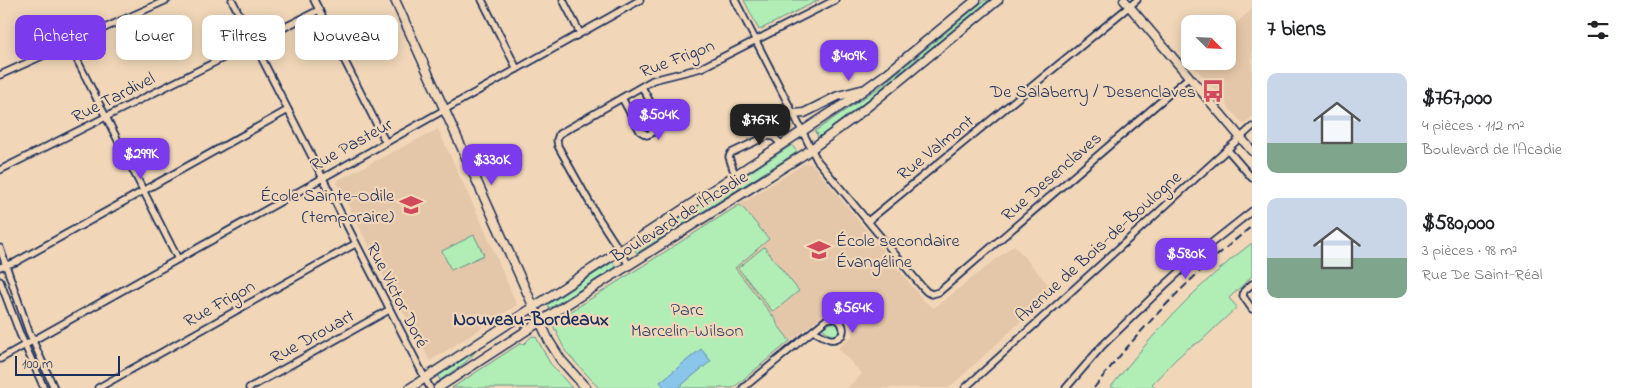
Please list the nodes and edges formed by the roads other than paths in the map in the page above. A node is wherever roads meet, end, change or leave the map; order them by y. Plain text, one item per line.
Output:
1 (167, 0) edge
2 (232, 0) edge
3 (314, 0) edge
4 (395, 0) edge
5 (482, 0) edge
6 (563, 0) edge
7 (640, 0) edge
8 (736, 0) edge
9 (835, 0) edge
10 (976, 0) edge
11 (998, 0) edge
12 (1137, 0) edge
13 (1126, 3) edge
14 (319, 10) junction
15 (240, 15) edge
16 (106, 27) edge
17 (285, 27) edge
18 (580, 33) junction
19 (756, 40) junction
20 (33, 60) edge
21 (77, 60) edge
22 (220, 60) edge
23 (263, 60) edge
24 (517, 69) junction
25 (0, 75) edge
26 (1188, 77) junction
27 (642, 87) junction
28 (866, 89) junction
29 (622, 98) junction
30 (444, 109) junction
31 (288, 110) junction
32 (793, 114) junction
33 (105, 117) junction
34 (1252, 127) edge
35 (802, 132) junction
36 (1240, 138) junction
37 (385, 142) junction
38 (782, 145) junction
39 (811, 150) junction
40 (1227, 150) junction
41 (1252, 151) edge
42 (0, 170) edge
43 (735, 176) junction
44 (321, 178) junction
45 (1252, 178) edge
46 (143, 191) junction
47 (1252, 210) edge
48 (868, 221) junction
49 (355, 244) junction
50 (0, 248) edge
51 (620, 250) junction
52 (178, 259) junction
53 (629, 265) junction
54 (3, 267) edge
55 (0, 281) edge
56 (1252, 284) edge
57 (534, 306) junction
58 (1252, 309) edge
59 (389, 310) junction
60 (540, 322) junction
61 (813, 331) junction
62 (32, 340) junction
63 (24, 345) junction
64 (0, 359) edge
65 (424, 379) junction
66 (44, 388) edge
67 (54, 388) edge
68 (98, 388) edge
69 (249, 388) edge
70 (410, 388) edge
71 (430, 388) edge
72 (438, 388) edge
73 (586, 388) edge
74 (743, 388) edge
75 (965, 388) edge
76 (1066, 388) edge

1 - 16 street
2 - 15 street, Rue Victor Doré
3 - 14 street
4 - 30 main road
5 - 24 street
6 - 18 street
7 - 18 street, Rue Pasteur
8 - 19 street
9 - 19 street, Rue Frigon
10 - 28 main road, Boulevard de l'Acadie
11 - 39 main road, Boulevard de l'Acadie
12 - 13 street, Rue Valmont
13 - 26 main road
13 - 48 street, Rue Valmont
14 - 17 street, Rue Tardivel
14 - 37 street
18 - 24 street, Rue Pasteur
19 - 27 street, Rue Frigon
19 - 32 street
20 - 25 street
21 - 33 street
22 - 33 street, Rue Tardivel
23 - 31 street, Rue Victor Doré
24 - 30 street, Rue Pasteur
26 - 36 main road
26 - 48 street, Rue Desenclaves
27 - 29 street, Rue Frigon
27 - 29 street
28 - 32 main road
28 - 35 main road, Boulevard de l'Acadie
29 - 51 street, Rue Frigon
30 - 37 street, Rue Pasteur
30 - 57 main road
31 - 44 street, Rue Victor Doré
31 - 46 street
32 - 35 street
33 - 42 street, Rue Tardivel
33 - 46 street
34 - 36 street, Avenue de Bois-de-Boulogne
35 - 38 main road, Boulevard de l'Acadie
35 - 39 street
36 - 40 street, Avenue de Bois-de-Boulogne
36 - 41 main road
37 - 44 street, Rue Pasteur
38 - 43 main road, Boulevard de l'Acadie
38 - 43 street, Boulevard de l'Acadie
39 - 48 street
39 - 53 main road, Boulevard de l'Acadie
40 - 45 street
40 - 75 street, Avenue de Bois-de-Boulogne
43 - 51 main road, Boulevard de l'Acadie
44 - 49 street, Rue Victor Doré
44 - 52 street, Rue Pasteur
46 - 52 street
46 - 54 street
47 - 76 street
49 - 59 street, Rue Victor Doré
49 - 68 street, Rue Frigon
50 - 54 street
51 - 53 street, Rue Frigon
51 - 57 main road, Boulevard de l'Acadie
52 - 62 street, Rue Pasteur
53 - 60 main road, Boulevard de l'Acadie
54 - 62 street
55 - 63 street
56 - 58 street
57 - 60 main road
57 - 65 main road, Boulevard de l'Acadie
59 - 65 street, Rue Victor Doré
59 - 69 street, Rue Drouart
60 - 72 main road, Boulevard de l'Acadie
60 - 73 main road
61 - 61 street
61 - 74 street
62 - 63 street, Rue Pasteur
62 - 67 street
63 - 64 street, Rue Pasteur
63 - 66 street
65 - 70 main road, Boulevard de l'Acadie
65 - 71 street, Rue Victor Doré

